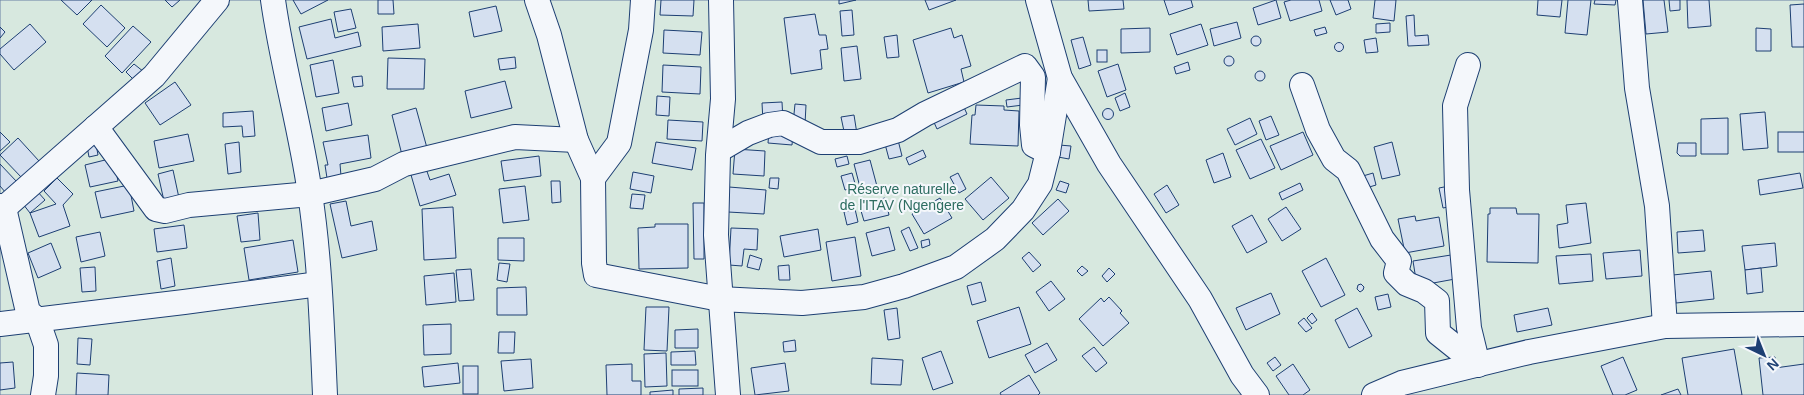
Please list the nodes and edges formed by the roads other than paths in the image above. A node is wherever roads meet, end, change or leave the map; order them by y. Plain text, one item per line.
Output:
1 (217, 0) edge
2 (273, 0) edge
3 (537, 0) edge
4 (643, 0) edge
5 (721, 0) edge
6 (1038, 0) edge
7 (1630, 0) edge
8 (1468, 65) dead end
9 (1060, 78) junction
10 (1302, 85) dead end
11 (96, 127) junction
12 (576, 140) junction
13 (719, 150) junction
14 (1048, 152) junction
15 (593, 178) junction
16 (310, 194) junction
17 (2, 207) edge
18 (320, 284) junction
19 (720, 299) junction
20 (38, 318) junction
21 (0, 324) edge
22 (1804, 324) edge
23 (1665, 326) junction
24 (1478, 365) junction
25 (43, 395) edge
26 (325, 395) edge
27 (728, 395) edge
28 (1257, 395) edge
29 (1374, 395) edge

1 - 11 street
2 - 16 street
3 - 12 street
4 - 15 street
5 - 13 street
6 - 9 street
7 - 23 street
8 - 24 street
9 - 14 street
9 - 28 street
10 - 24 street
11 - 16 street
11 - 17 street
12 - 15 street
12 - 16 street
13 - 14 street
13 - 19 street
14 - 19 street
15 - 19 street
16 - 18 street
17 - 20 street
18 - 20 street
18 - 26 street
19 - 27 street
20 - 21 street
20 - 25 street
22 - 23 street
23 - 24 street
24 - 29 street

